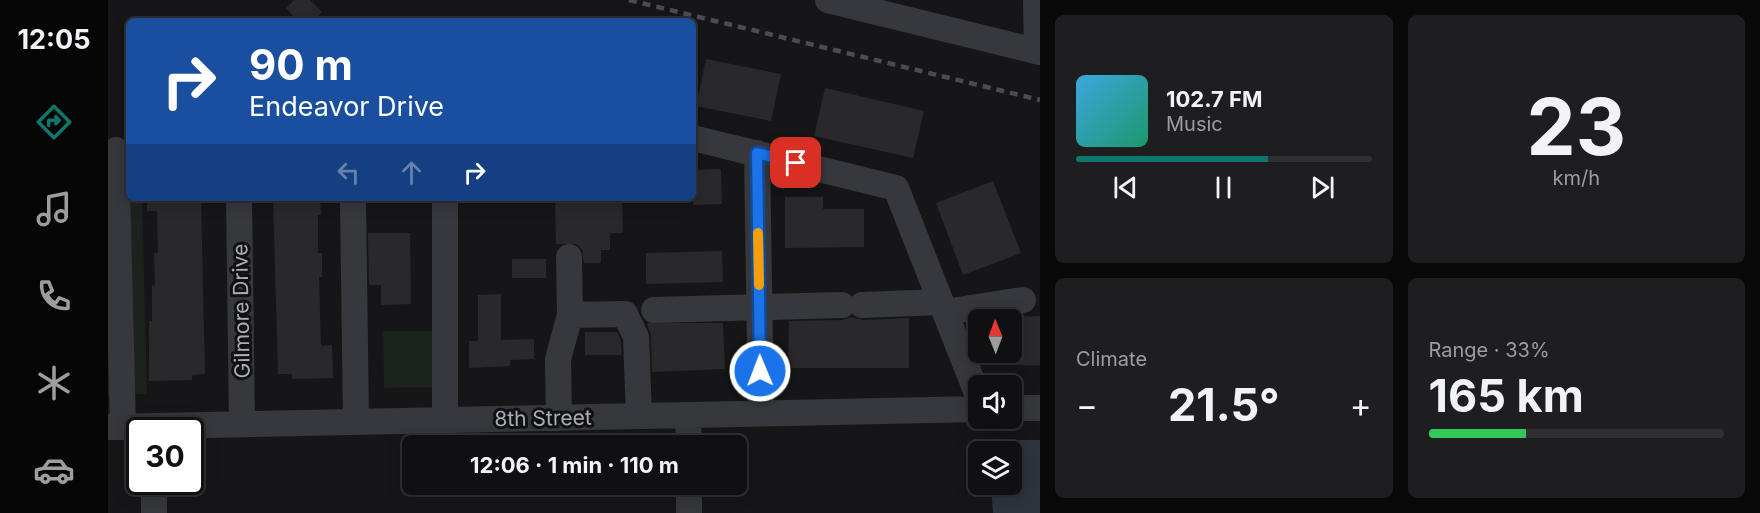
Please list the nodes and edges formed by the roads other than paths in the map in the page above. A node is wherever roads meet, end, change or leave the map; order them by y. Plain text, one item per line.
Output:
1 (828, 0) edge
2 (1036, 0) edge
3 (1039, 52) edge
4 (696, 139) edge
5 (116, 150) dead end
6 (757, 153) junction
7 (238, 201) edge
8 (445, 201) edge
9 (353, 202) dead end
10 (569, 257) dead end
11 (1023, 300) dead end
12 (759, 307) junction
13 (943, 307) junction
14 (654, 309) dead end
15 (570, 315) junction
16 (970, 375) edge
17 (1022, 408) edge
18 (1040, 408) edge
19 (968, 409) edge
20 (761, 413) junction
21 (688, 414) junction
22 (639, 416) junction
23 (559, 418) junction
24 (445, 420) junction
25 (356, 422) junction
26 (243, 424) junction
27 (204, 426) edge
28 (115, 427) edge
29 (688, 435) edge
30 (153, 495) edge
31 (689, 495) edge
32 (154, 513) edge
33 (689, 513) edge

1 - 3 street
2 - 3 street
4 - 6 street
5 - 28 street
6 - 12 street
6 - 13 street
7 - 26 street, Gilmore Drive
8 - 24 street
9 - 25 street
10 - 15 street
11 - 13 street
12 - 13 street
12 - 14 street
12 - 20 street
13 - 16 street
15 - 22 street
15 - 23 street
17 - 18 street
19 - 20 street, 8th Street
20 - 21 street, 8th Street
21 - 22 street, 8th Street
21 - 29 street
22 - 23 street, 8th Street
23 - 24 street, 8th Street
24 - 25 street, 8th Street
25 - 26 street, 8th Street
26 - 27 street, 8th Street
30 - 32 street
31 - 33 street

